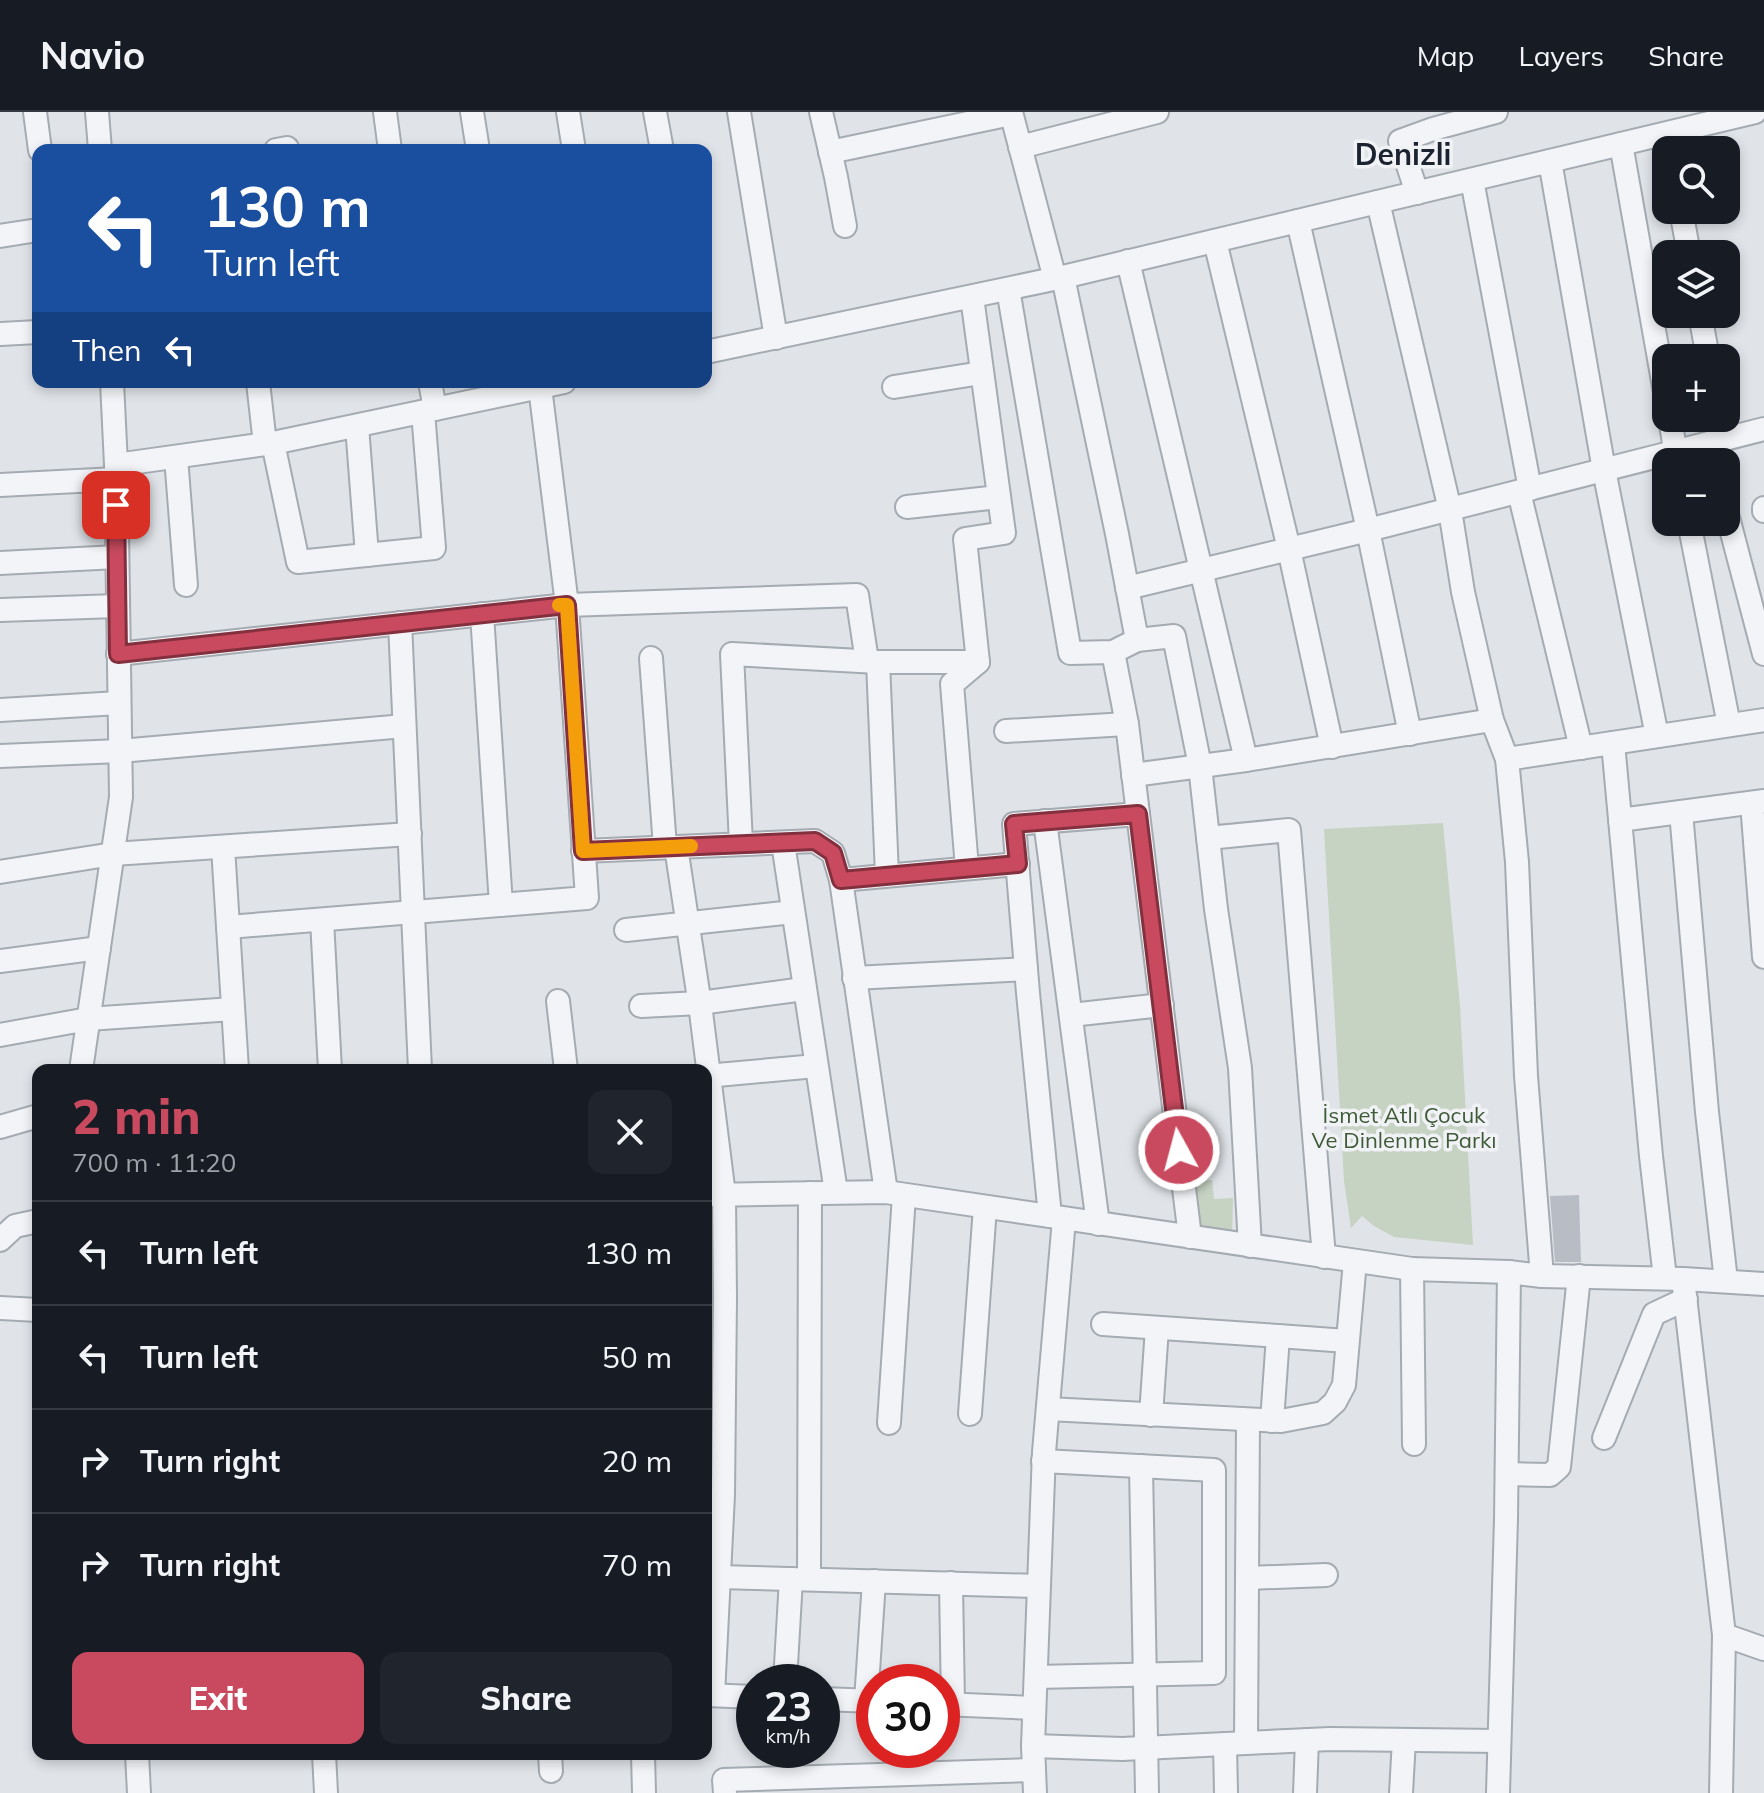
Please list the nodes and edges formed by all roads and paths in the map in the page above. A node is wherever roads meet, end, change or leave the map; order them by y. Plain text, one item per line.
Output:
1 (35, 112) edge
2 (97, 112) edge
3 (385, 112) edge
4 (472, 112) edge
5 (568, 112) edge
6 (655, 112) edge
7 (739, 112) edge
8 (821, 112) edge
9 (1157, 112) edge
10 (1496, 112) edge
11 (1755, 112) edge
12 (1011, 113) edge
13 (1428, 120) edge
14 (1686, 136) edge
15 (1652, 143) edge
16 (39, 144) edge
17 (100, 144) edge
18 (389, 144) edge
19 (477, 144) edge
20 (573, 144) edge
21 (661, 144) edge
22 (1621, 144) junction
23 (1020, 147) junction
24 (830, 152) junction
25 (1550, 161) junction
26 (1472, 180) junction
27 (1417, 193) junction
28 (1378, 202) junction
29 (1298, 221) junction
30 (845, 226) dead end
31 (32, 231) edge
32 (0, 236) edge
33 (1215, 241) junction
34 (1128, 261) junction
35 (1059, 278) junction
36 (1008, 289) junction
37 (972, 297) junction
38 (32, 332) edge
39 (0, 334) edge
40 (776, 338) junction
41 (1656, 344) edge
42 (712, 351) edge
43 (981, 373) junction
44 (894, 387) dead end
45 (112, 388) edge
46 (259, 388) edge
47 (430, 388) edge
48 (522, 388) edge
49 (526, 388) edge
50 (429, 410) junction
51 (357, 426) junction
52 (1764, 429) edge
53 (1716, 441) edge
54 (269, 444) junction
55 (176, 457) junction
56 (1652, 461) edge
57 (1604, 470) junction
58 (116, 472) junction
59 (0, 485) edge
60 (1524, 490) junction
61 (999, 497) junction
62 (907, 507) dead end
63 (1450, 510) junction
64 (1368, 530) junction
65 (1692, 536) edge
66 (1733, 536) edge
67 (1289, 549) junction
68 (367, 555) junction
69 (117, 557) junction
70 (0, 563) edge
71 (1201, 571) junction
72 (186, 585) dead end
73 (1127, 588) junction
74 (567, 605) junction
75 (117, 606) junction
76 (0, 610) edge
77 (482, 614) junction
78 (400, 623) junction
79 (1137, 640) junction
80 (1113, 652) junction
81 (118, 654) junction
82 (1764, 654) edge
83 (651, 658) dead end
84 (872, 661) junction
85 (978, 662) junction
86 (119, 703) junction
87 (0, 710) edge
88 (1492, 720) junction
89 (1764, 720) edge
90 (1127, 724) junction
91 (1729, 725) junction
92 (404, 726) junction
93 (1006, 731) dead end
94 (1410, 734) junction
95 (1657, 736) junction
96 (1613, 743) junction
97 (1332, 747) junction
98 (1581, 748) junction
99 (120, 751) junction
100 (0, 756) edge
101 (1507, 759) junction
102 (1246, 760) junction
103 (1200, 766) junction
104 (1133, 775) junction
105 (1758, 802) edge
106 (1681, 812) junction
107 (1138, 814) junction
108 (1620, 820) junction
109 (1045, 821) junction
110 (410, 834) junction
111 (1208, 838) junction
112 (783, 843) junction
113 (741, 844) junction
114 (223, 847) junction
115 (670, 847) junction
116 (583, 851) junction
117 (113, 854) junction
118 (1018, 864) junction
119 (967, 868) junction
120 (0, 872) edge
121 (887, 875) junction
122 (841, 880) junction
123 (501, 905) junction
124 (793, 912) junction
125 (413, 913) junction
126 (322, 920) junction
127 (688, 925) junction
128 (228, 927) junction
129 (626, 930) dead end
130 (99, 948) junction
131 (1764, 957) edge
132 (0, 961) edge
133 (1026, 969) junction
134 (854, 978) junction
135 (804, 989) junction
136 (558, 1001) dead end
137 (700, 1003) junction
138 (1162, 1005) junction
139 (641, 1006) dead end
140 (233, 1009) junction
141 (1071, 1015) junction
142 (88, 1019) junction
143 (0, 1035) edge
144 (82, 1064) edge
145 (237, 1064) edge
146 (330, 1064) edge
147 (420, 1064) edge
148 (565, 1064) edge
149 (707, 1064) edge
150 (816, 1066) junction
151 (712, 1076) edge
152 (32, 1118) edge
153 (0, 1127) edge
154 (712, 1144) edge
155 (836, 1192) junction
156 (810, 1193) junction
157 (895, 1193) junction
158 (715, 1195) edge
159 (985, 1207) junction
160 (1057, 1218) junction
161 (32, 1222) edge
162 (1098, 1224) junction
163 (1190, 1237) junction
164 (0, 1240) edge
165 (1250, 1246) junction
166 (1324, 1257) junction
167 (1355, 1261) junction
168 (1412, 1269) junction
169 (1509, 1272) junction
170 (1542, 1276) junction
171 (1579, 1276) junction
172 (1726, 1281) junction
173 (1764, 1284) edge
174 (1678, 1285) junction
175 (0, 1308) edge
176 (32, 1310) edge
177 (1103, 1324) dead end
178 (1157, 1328) junction
179 (1278, 1336) junction
180 (1347, 1341) junction
181 (1048, 1409) junction
182 (970, 1414) dead end
183 (1151, 1415) junction
184 (1248, 1420) junction
185 (1272, 1421) junction
186 (889, 1423) dead end
187 (1604, 1438) dead end
188 (1414, 1444) dead end
189 (1043, 1461) junction
190 (1141, 1466) junction
191 (1507, 1474) junction
192 (1326, 1575) dead end
193 (719, 1577) junction
194 (1248, 1578) junction
195 (800, 1579) junction
196 (874, 1581) junction
197 (951, 1583) junction
198 (1038, 1586) junction
199 (1724, 1635) junction
200 (1764, 1649) edge
201 (788, 1664) edge
202 (871, 1664) edge
203 (948, 1664) edge
204 (712, 1669) edge
205 (1145, 1675) junction
206 (1036, 1677) junction
207 (712, 1695) edge
208 (736, 1696) edge
209 (960, 1705) edge
210 (1034, 1708) junction
211 (1307, 1740) junction
212 (1404, 1740) junction
213 (1499, 1741) junction
214 (1235, 1743) junction
215 (1033, 1746) junction
216 (1146, 1748) junction
217 (137, 1760) edge
218 (324, 1760) edge
219 (643, 1760) edge
220 (1034, 1770) junction
221 (877, 1784) edge
222 (139, 1793) edge
223 (326, 1793) edge
224 (644, 1793) edge
225 (725, 1793) edge
226 (1035, 1793) edge
227 (1147, 1793) edge
228 (1226, 1793) edge
229 (1305, 1793) edge
230 (1401, 1793) edge
231 (1498, 1793) edge
232 (1721, 1793) edge

1 - 16 street
2 - 17 street
3 - 18 street
4 - 19 street
5 - 20 street
6 - 21 street
7 - 40 street
8 - 24 street
9 - 23 street
10 - 13 street
11 - 14 street
12 - 23 street
12 - 24 street
13 - 27 street
15 - 22 street
22 - 25 street
22 - 41 street
23 - 35 street
24 - 30 street
25 - 26 street
25 - 57 street
26 - 27 street
26 - 60 street
27 - 28 street
28 - 29 street
28 - 63 street
29 - 33 street
29 - 64 street
31 - 32 street
33 - 34 street
33 - 67 street
34 - 35 street
34 - 71 street
35 - 36 street
35 - 73 street
36 - 37 street
36 - 80 street
37 - 40 street
37 - 43 street
38 - 39 street
40 - 42 street
43 - 44 street
43 - 61 street
45 - 58 street
46 - 54 street
47 - 50 street
48 - 50 street
49 - 74 street
50 - 51 street
50 - 68 street
51 - 54 street
51 - 68 street
52 - 53 street
54 - 55 street
54 - 68 street
55 - 58 street
55 - 72 street
56 - 57 street
57 - 60 street
57 - 95 street
58 - 59 street
58 - 69 street
60 - 63 street
60 - 98 street
61 - 62 street
61 - 85 street
63 - 64 street
63 - 88 street
64 - 67 street
64 - 94 street
65 - 91 street
66 - 82 street
67 - 71 street
67 - 97 street
69 - 70 street
69 - 75 street
71 - 73 street
71 - 102 street
73 - 79 street
74 - 77 street
74 - 84 street
74 - 116 street
75 - 76 street
75 - 81 street
77 - 78 street
77 - 123 street
78 - 81 street
78 - 92 street
79 - 80 street
79 - 103 street
80 - 90 street
81 - 86 street
83 - 115 street
84 - 85 street
84 - 113 street
84 - 121 street
85 - 119 street
86 - 87 street
86 - 99 street
88 - 94 street
88 - 101 street
89 - 91 street
90 - 93 street
90 - 104 street
91 - 95 street
92 - 99 street
92 - 110 street
94 - 97 street
95 - 96 street
96 - 98 street
96 - 108 street
97 - 102 street
98 - 101 street
99 - 100 street
99 - 117 street
101 - 170 street
102 - 103 street
103 - 104 street
103 - 111 street
104 - 107 street
105 - 106 street
105 - 131 street
106 - 108 street
106 - 172 street
107 - 109 street
107 - 138 street
108 - 174 street
109 - 118 street
109 - 141 street
110 - 114 street
110 - 125 street
111 - 165 street
111 - 166 street
112 - 113 street
112 - 122 street
112 - 124 street
113 - 115 street
114 - 117 street
114 - 128 street
115 - 116 street
115 - 127 street
116 - 123 street
117 - 120 street
117 - 130 street
118 - 119 street
118 - 133 street
119 - 121 street
121 - 122 street
122 - 134 street
123 - 125 street
124 - 127 street
124 - 135 street
125 - 126 street
125 - 147 street
126 - 128 street
126 - 146 street
127 - 129 street
127 - 137 street
128 - 140 street
130 - 132 street
130 - 142 street
133 - 134 street
133 - 160 street
134 - 157 street
135 - 137 street
135 - 150 street
136 - 148 street
137 - 139 street
137 - 149 street
138 - 141 street
138 - 163 street
140 - 142 street
140 - 145 street
141 - 162 street
142 - 143 street
142 - 144 street
150 - 151 street
150 - 155 street
152 - 153 street
154 - 158 street
155 - 156 street
155 - 157 street
156 - 158 street
156 - 195 street
157 - 159 street
157 - 186 street
158 - 193 street
159 - 160 street
159 - 182 street
160 - 162 street
160 - 181 street
161 - 164 street
162 - 163 street
163 - 165 street
165 - 166 street
166 - 167 street
167 - 168 street
167 - 180 street
168 - 169 street
168 - 188 street
169 - 170 street
169 - 191 street
170 - 171 street
171 - 174 street
171 - 191 street
172 - 173 street
172 - 174 street
174 - 187 street
174 - 199 street
175 - 176 street
177 - 178 street
178 - 179 street
178 - 183 street
179 - 180 street
179 - 185 street
180 - 185 street
181 - 183 street
181 - 189 street
183 - 184 street
184 - 185 street
184 - 194 street
189 - 190 street
189 - 198 street
190 - 205 street
190 - 205 street
191 - 213 street
192 - 194 street
193 - 195 street
193 - 204 street
194 - 214 street
195 - 196 street
195 - 201 street
196 - 197 street
196 - 202 street
197 - 198 street
197 - 203 street
198 - 206 street
199 - 200 street
199 - 232 street
205 - 206 street
205 - 216 street
206 - 210 street
207 - 208 street
209 - 210 street
210 - 215 street
211 - 212 street
211 - 214 street
211 - 229 street
212 - 213 street
212 - 230 street
213 - 231 street
214 - 216 street
214 - 228 street
215 - 216 street
215 - 220 street
216 - 227 street
217 - 222 street
218 - 223 street
219 - 224 street
220 - 221 street
220 - 226 street
221 - 225 street

